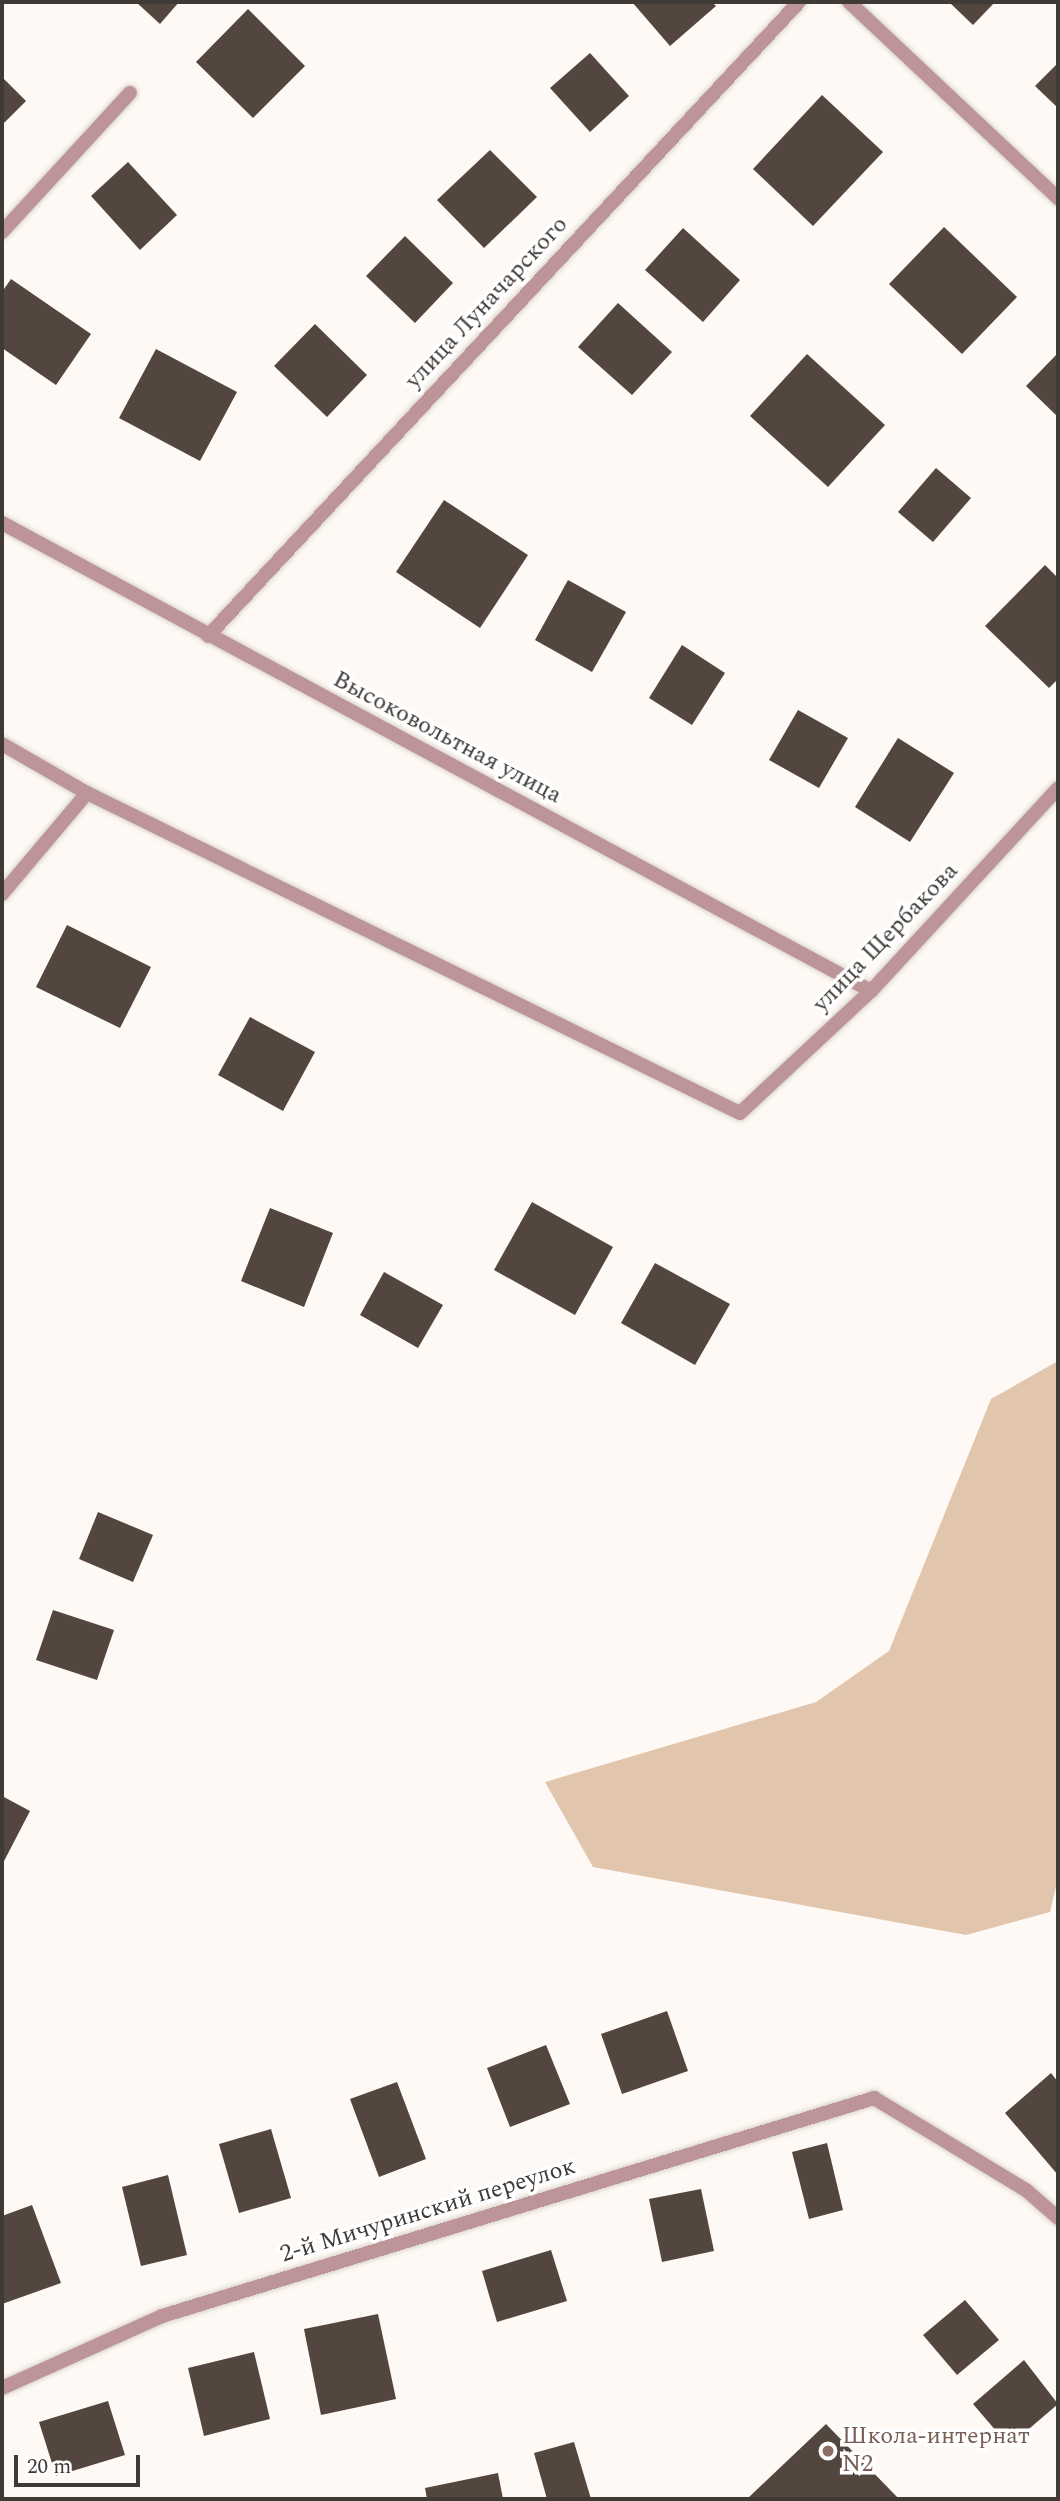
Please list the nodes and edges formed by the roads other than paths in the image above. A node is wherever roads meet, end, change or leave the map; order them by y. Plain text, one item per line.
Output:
1 (799, 2) edge
2 (849, 2) edge
3 (130, 93) dead end
4 (1058, 198) edge
5 (2, 232) edge
6 (2, 523) edge
7 (208, 636) junction
8 (2, 744) edge
9 (1058, 788) edge
10 (87, 793) junction
11 (2, 894) edge
12 (871, 991) junction
13 (1058, 2218) edge
14 (2, 2388) edge

1 - 7 street, улица Луначарского
2 - 4 street
3 - 5 street
6 - 7 street, Высоковольтная улица
7 - 12 street, Высоковольтная улица
8 - 10 street
9 - 12 street, улица Щербакова
10 - 11 street
10 - 12 street, улица Щербакова
13 - 14 street, 2-й Мичуринский переулок

